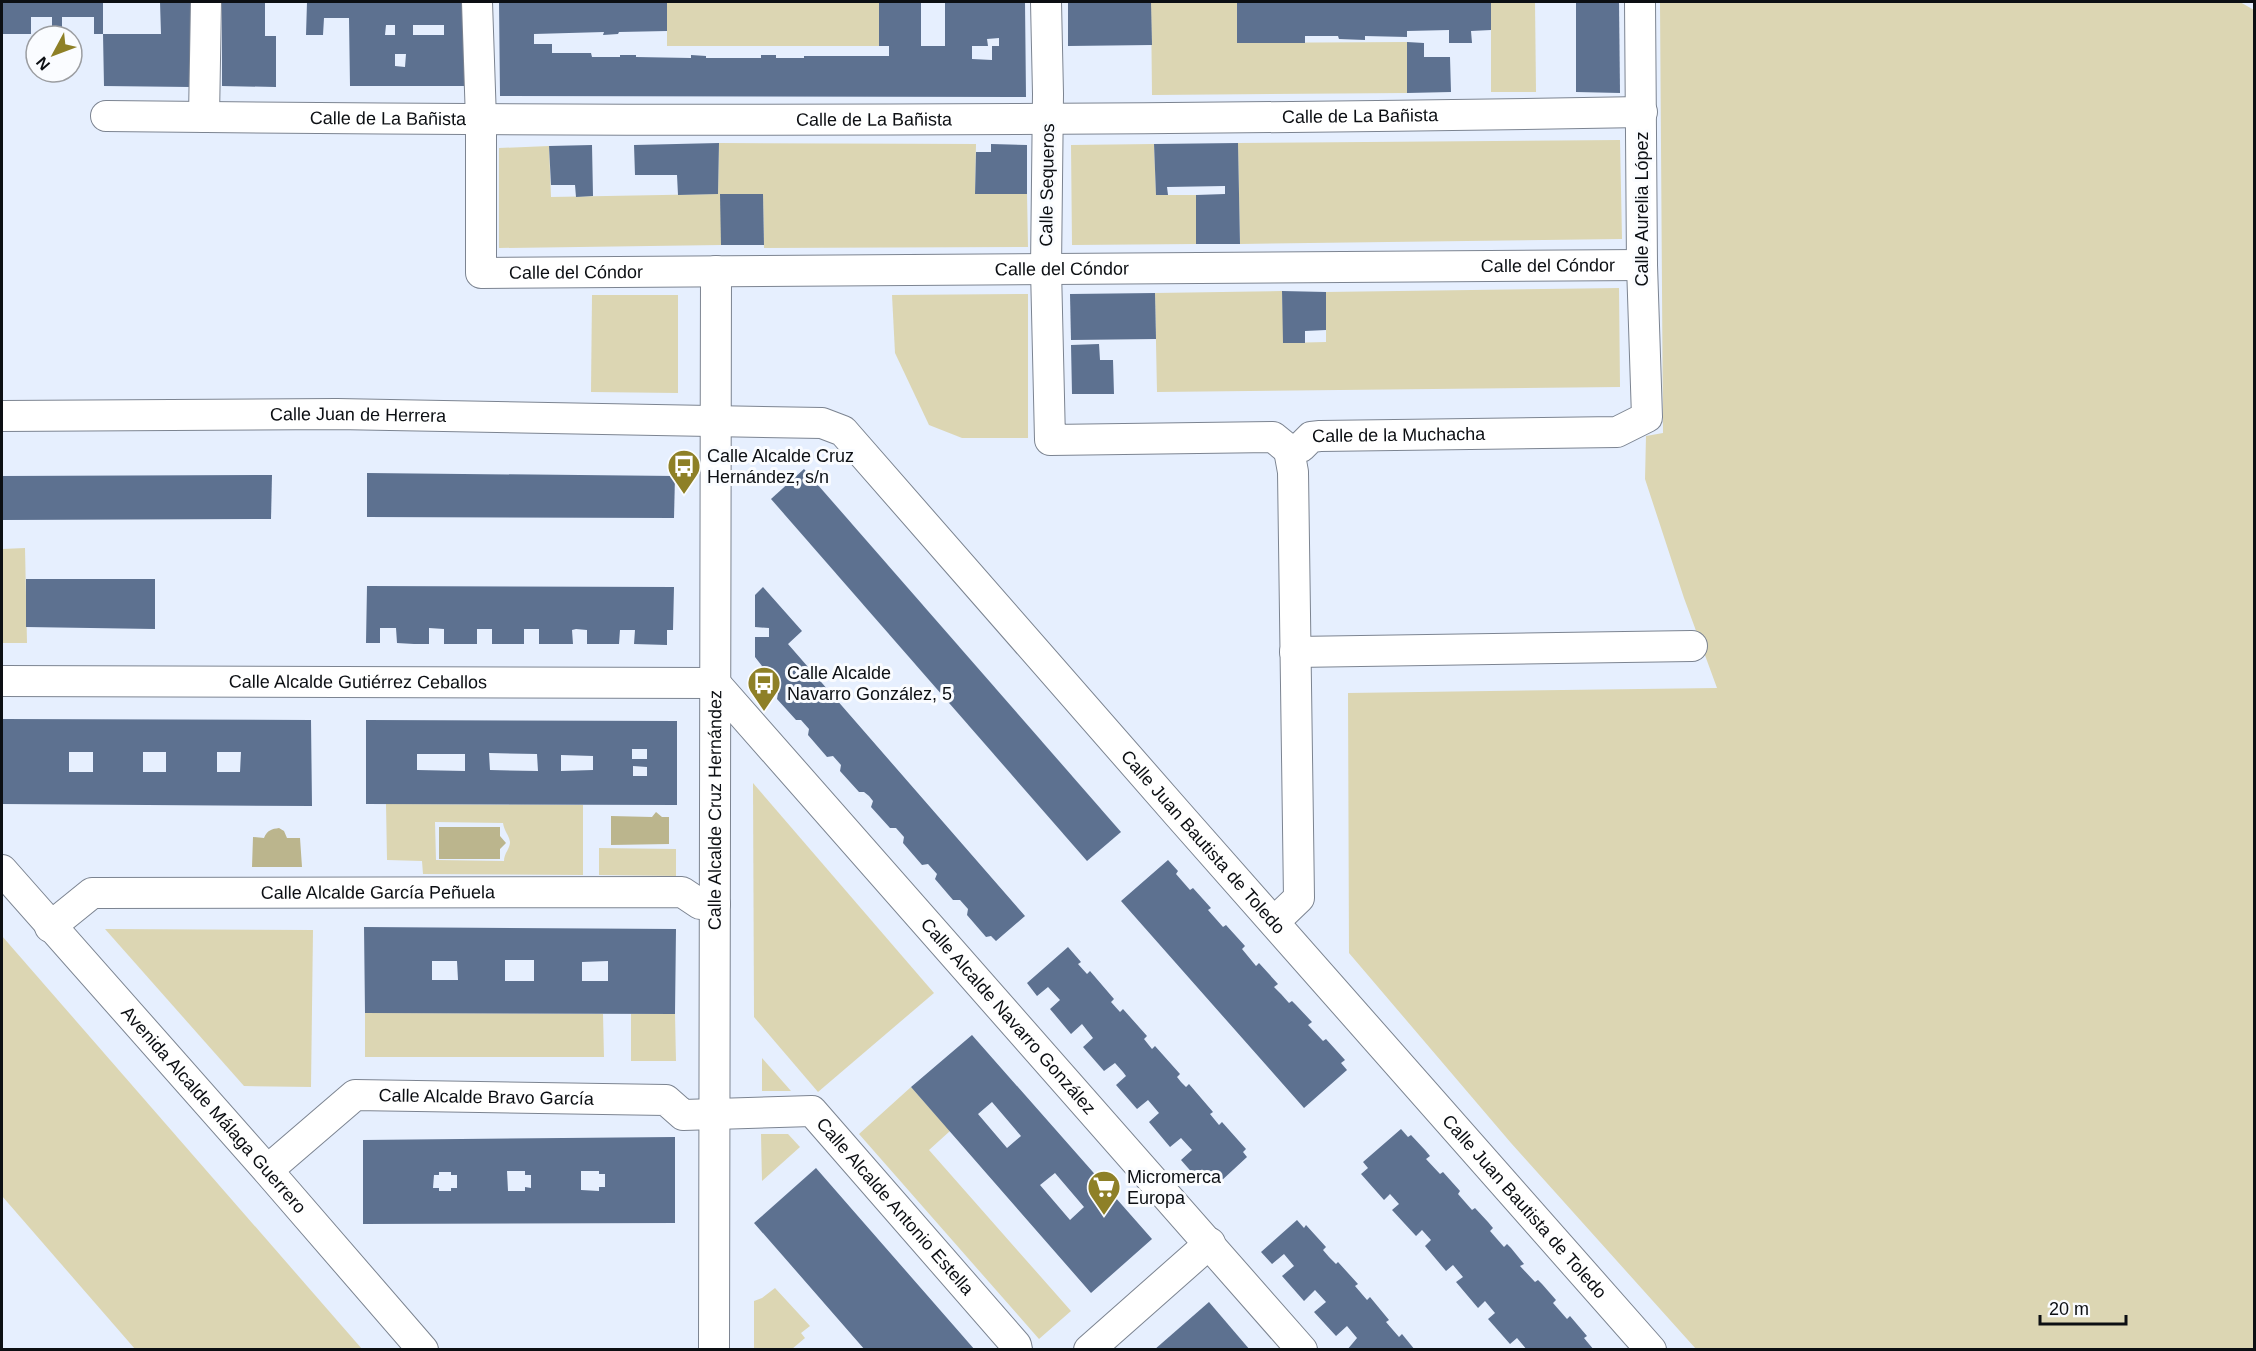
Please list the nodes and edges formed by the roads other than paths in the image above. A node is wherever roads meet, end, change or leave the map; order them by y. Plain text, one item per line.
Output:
1 (206, 2) edge
2 (477, 2) edge
3 (1046, 2) edge
4 (1640, 2) edge
5 (1642, 112) junction
6 (106, 116) dead end
7 (204, 117) junction
8 (481, 120) junction
9 (1047, 120) junction
10 (1642, 265) junction
11 (1046, 269) junction
12 (716, 271) junction
13 (2, 416) edge
14 (1647, 417) joint
15 (714, 420) junction
16 (1050, 440) joint
17 (1289, 450) junction
18 (1692, 646) dead end
19 (1295, 652) junction
20 (2, 681) edge
21 (715, 683) junction
22 (2, 870) edge
23 (715, 904) junction
24 (1274, 922) junction
25 (50, 927) junction
26 (714, 1115) junction
27 (277, 1162) dead end
28 (1210, 1243) junction
29 (423, 1350) edge
30 (714, 1350) edge
31 (1017, 1350) edge
32 (1089, 1350) edge
33 (1302, 1350) edge
34 (1651, 1350) edge

1 - 7 street
2 - 8 street
3 - 9 street, Calle Sequeros
4 - 5 street, Calle Aurelia López
5 - 9 street, Calle de La Bañista
5 - 10 street, Calle Aurelia López
6 - 7 street, Calle de La Bañista
7 - 8 street, Calle de La Bañista
8 - 9 street, Calle de La Bañista
8 - 12 street, Calle del Cóndor
9 - 11 street, Calle Sequeros
10 - 11 street, Calle del Cóndor
10 - 14 street, Calle Aurelia López
11 - 12 street, Calle del Cóndor
11 - 16 street, Calle Sequeros
12 - 15 street, Calle Alcalde Cruz Hernández
13 - 15 street, Calle Juan de Herrera
14 - 17 street, Calle de la Muchacha
15 - 21 street, Calle Alcalde Cruz Hernández
15 - 24 street, Calle Juan Bautista de Toledo
16 - 17 street, Calle de la Muchacha
17 - 19 street
18 - 19 street
19 - 24 street
20 - 21 street, Calle Alcalde Gutiérrez Ceballos
21 - 23 street, Calle Alcalde Cruz Hernández
21 - 28 street, Calle Alcalde Navarro González
22 - 25 street, Avenida Alcalde Málaga Guerrero
23 - 25 street, Calle Alcalde García Peñuela
23 - 26 street, Calle Alcalde Cruz Hernández
24 - 34 street, Calle Juan Bautista de Toledo
25 - 29 street, Avenida Alcalde Málaga Guerrero
26 - 27 street, Calle Alcalde Bravo García
26 - 30 street, Calle Alcalde Cruz Hernández
26 - 31 street, Calle Alcalde Antonio Estella
28 - 32 street
28 - 33 street, Calle Alcalde Navarro González

